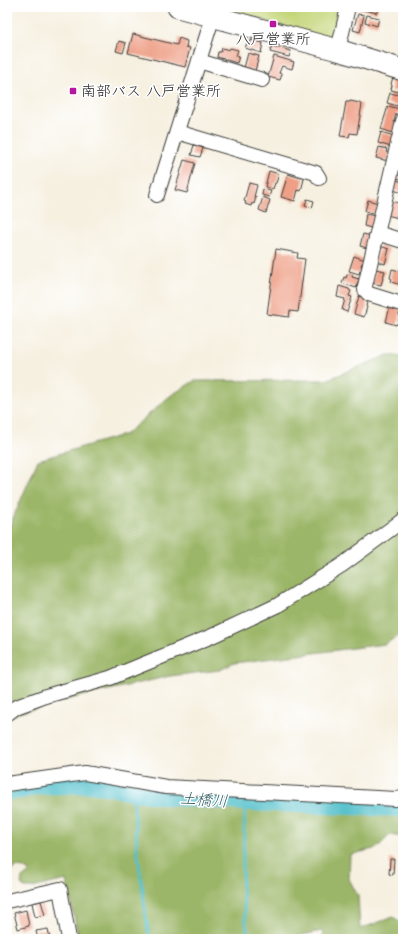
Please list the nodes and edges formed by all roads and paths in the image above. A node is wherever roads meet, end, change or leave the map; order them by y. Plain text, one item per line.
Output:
1 (178, 7) edge
2 (348, 7) edge
3 (212, 16) junction
4 (338, 50) junction
5 (199, 61) junction
6 (403, 70) edge
7 (262, 80) dead end
8 (403, 121) edge
9 (177, 132) junction
10 (318, 178) dead end
11 (157, 195) dead end
12 (377, 233) junction
13 (403, 241) edge
14 (403, 302) edge
15 (403, 520) edge
16 (7, 714) edge
17 (7, 784) edge
18 (403, 798) edge
19 (7, 901) edge
20 (69, 939) edge

1 - 3 highway
2 - 4 street
3 - 4 highway
3 - 5 street
4 - 6 highway
5 - 7 street
5 - 9 street
8 - 12 street
9 - 10 street
9 - 11 street
12 - 13 street
12 - 14 street
15 - 16 street
17 - 18 street
19 - 20 street

